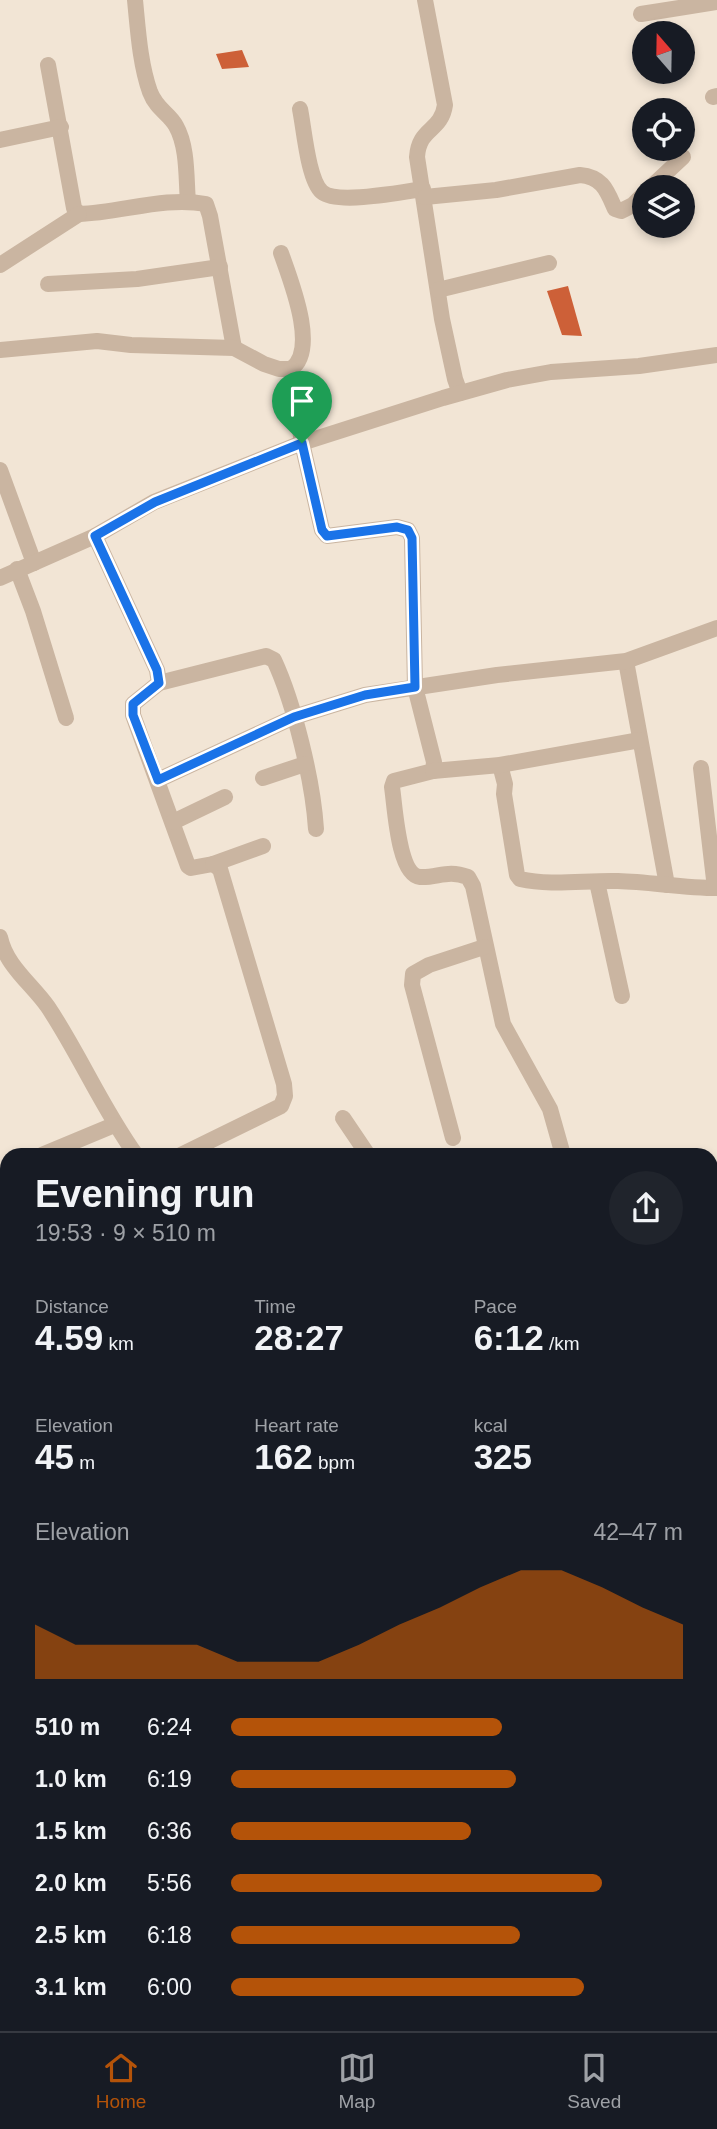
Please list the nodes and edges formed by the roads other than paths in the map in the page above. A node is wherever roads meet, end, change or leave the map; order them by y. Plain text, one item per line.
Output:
1 (135, 0) edge
2 (425, 0) edge
3 (717, 2) edge
4 (641, 14) dead end
5 (48, 65) dead end
6 (300, 109) dead end
7 (61, 127) junction
8 (0, 140) edge
9 (679, 161) edge
10 (664, 175) edge
11 (424, 193) junction
12 (188, 202) junction
13 (632, 206) edge
14 (79, 214) junction
15 (281, 253) dead end
16 (549, 263) dead end
17 (0, 265) edge
18 (220, 267) junction
19 (48, 284) dead end
20 (438, 290) junction
21 (234, 348) junction
22 (0, 350) edge
23 (717, 355) edge
24 (291, 369) junction
25 (460, 393) junction
26 (302, 443) junction
27 (0, 470) edge
28 (95, 536) junction
29 (34, 563) junction
30 (17, 569) junction
31 (0, 578) edge
32 (717, 628) edge
33 (626, 661) junction
34 (159, 683) junction
35 (415, 687) junction
36 (294, 717) junction
37 (66, 718) dead end
38 (640, 740) junction
39 (305, 764) junction
40 (500, 765) junction
41 (701, 768) dead end
42 (433, 771) junction
43 (263, 778) dead end
44 (158, 780) junction
45 (225, 797) dead end
46 (173, 822) junction
47 (316, 829) dead end
48 (262, 846) dead end
49 (213, 864) junction
50 (597, 882) junction
51 (667, 885) junction
52 (716, 888) edge
53 (0, 937) edge
54 (484, 947) junction
55 (622, 996) dead end
56 (343, 1118) dead end
57 (114, 1125) junction
58 (453, 1138) dead end
59 (60, 1148) edge
60 (131, 1148) edge
61 (213, 1148) edge
62 (364, 1148) edge
63 (561, 1148) edge

1 - 12 street
2 - 11 street
3 - 4 street
5 - 7 street
6 - 11 street
7 - 8 street
7 - 14 street
9 - 10 street
11 - 13 street
11 - 20 street
12 - 14 street
12 - 18 street
14 - 17 street
15 - 24 street
16 - 20 street
18 - 19 street
18 - 21 street
20 - 25 street
21 - 22 street
21 - 24 street
23 - 25 street
24 - 26 street
25 - 26 street
26 - 28 street
26 - 35 street
27 - 29 street
28 - 29 street
28 - 34 street
29 - 30 street
30 - 31 street
30 - 37 street
32 - 33 street
33 - 35 street
33 - 38 street
34 - 36 street
34 - 44 street
35 - 36 street
35 - 42 street
36 - 39 street
36 - 44 street
38 - 40 street
38 - 51 street
39 - 43 street
39 - 47 street
40 - 42 street
40 - 50 street
41 - 52 street
42 - 54 street
44 - 46 street
45 - 46 street
46 - 49 street
48 - 49 street
49 - 61 street
50 - 51 street
50 - 55 street
51 - 52 street
53 - 57 street
54 - 58 street
54 - 63 street
56 - 62 street
57 - 59 street
57 - 60 street

